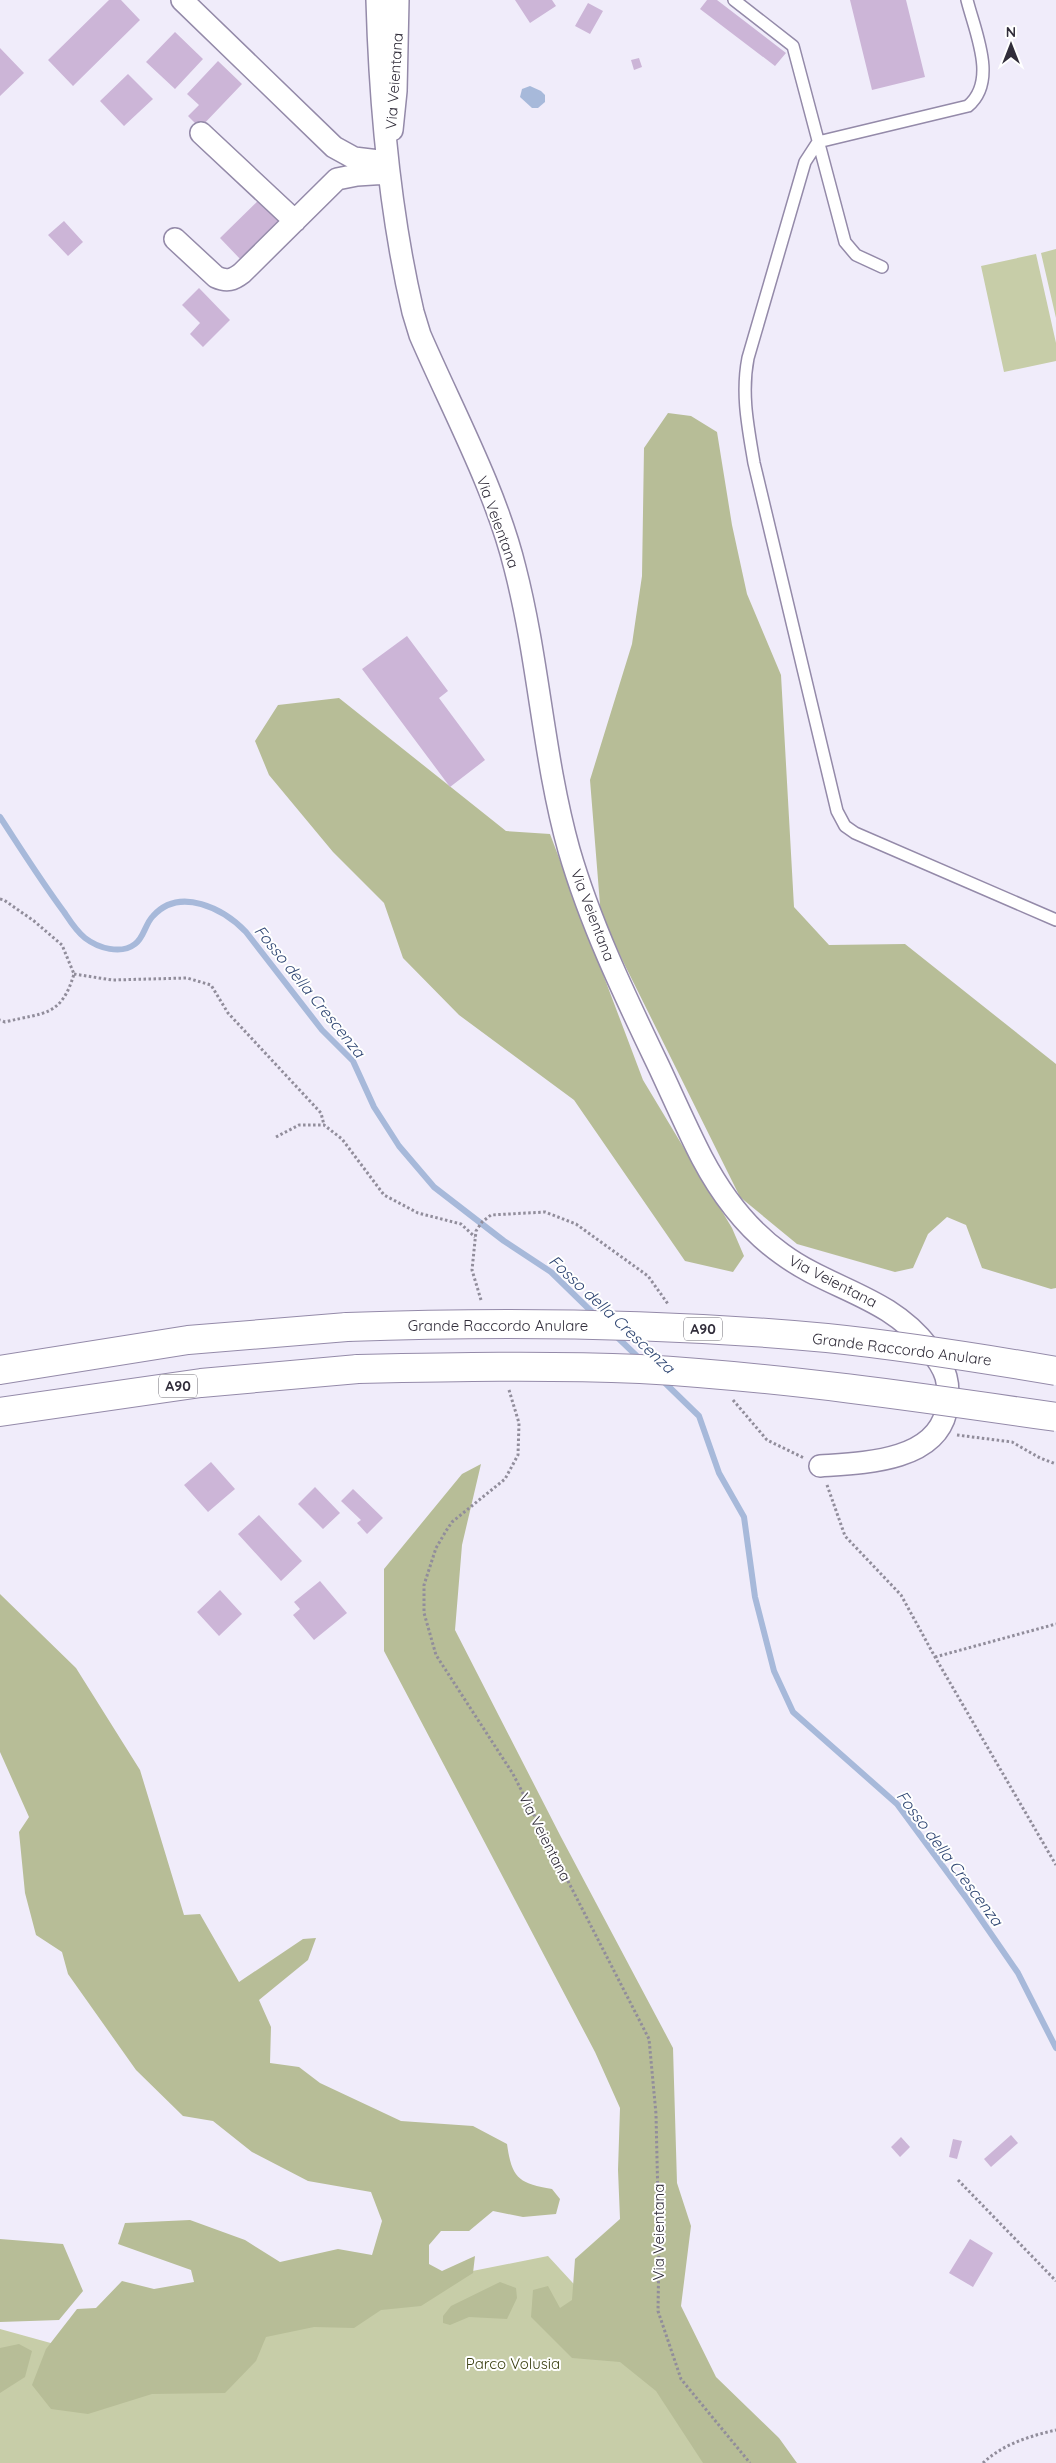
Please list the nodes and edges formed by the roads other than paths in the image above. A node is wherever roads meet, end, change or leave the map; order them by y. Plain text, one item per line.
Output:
1 (182, 0) edge
2 (377, 0) edge
3 (398, 0) edge
4 (734, 0) edge
5 (967, 0) edge
6 (201, 133) dead end
7 (818, 142) junction
8 (388, 167) junction
9 (295, 221) junction
10 (175, 239) dead end
11 (882, 267) dead end
12 (1056, 920) edge
13 (0, 1370) edge
14 (1056, 1371) edge
15 (0, 1412) edge
16 (1056, 1418) edge
17 (820, 1466) road end

1 - 8 street
2 - 8 street, Via Veientana
3 - 8 street, Via Veientana
4 - 7 lane
5 - 7 lane
6 - 9 street
7 - 11 lane
7 - 12 lane
8 - 9 street
8 - 17 street, Via Veientana
9 - 10 street
13 - 14 highway, Grande Raccordo Anulare / A90, bridge
15 - 16 highway, A90, bridge

